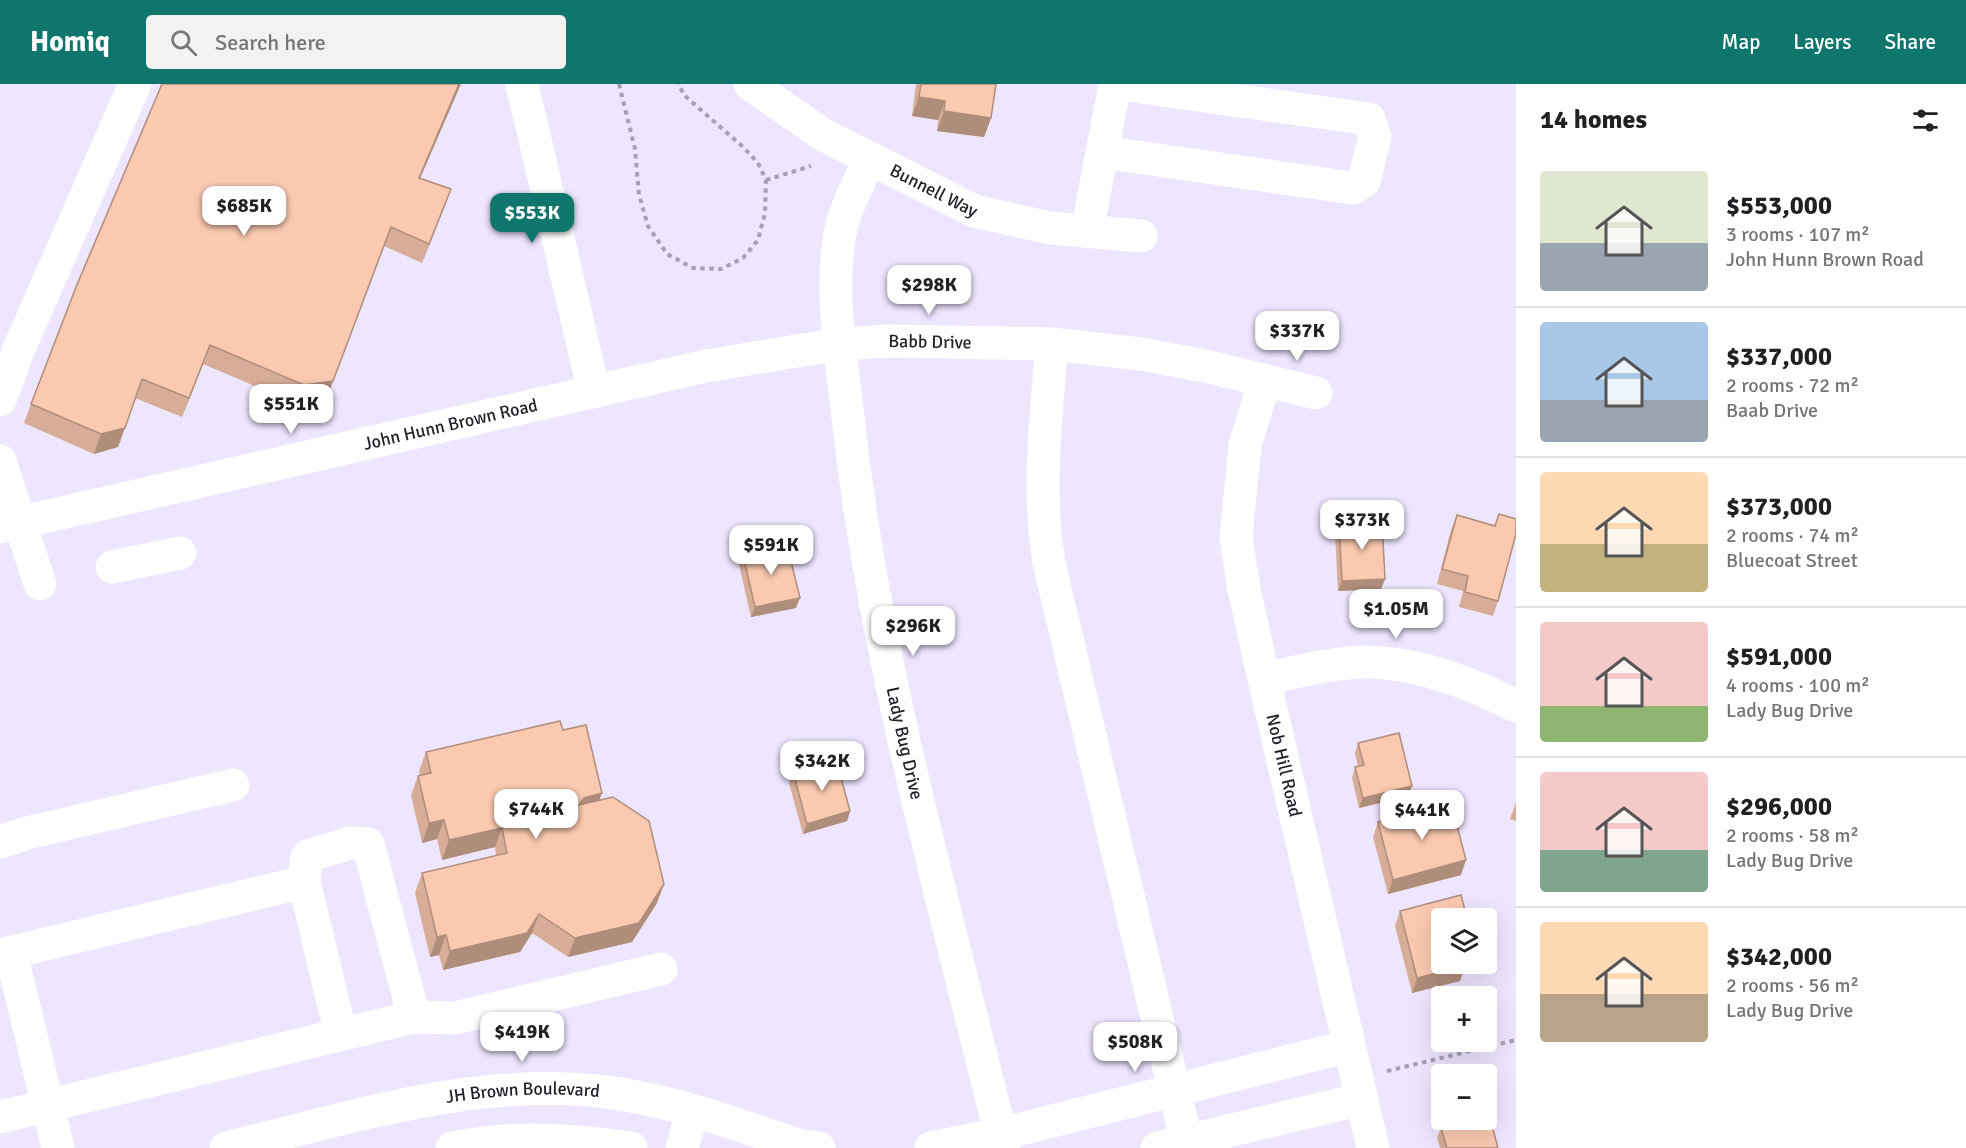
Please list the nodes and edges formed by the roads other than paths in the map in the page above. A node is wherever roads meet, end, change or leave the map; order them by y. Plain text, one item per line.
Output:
1 (135, 84) edge
2 (522, 84) edge
3 (750, 84) edge
4 (1102, 152) junction
5 (870, 158) junction
6 (1087, 231) junction
7 (1141, 236) dead end
8 (840, 344) junction
9 (1052, 344) junction
10 (1265, 381) junction
11 (594, 392) junction
12 (1316, 393) dead end
13 (0, 400) edge
14 (0, 462) edge
15 (11, 525) edge
16 (180, 554) dead end
17 (112, 567) dead end
18 (40, 584) dead end
19 (1264, 679) junction
20 (1516, 706) edge
21 (233, 784) dead end
22 (14, 838) edge
23 (304, 882) junction
24 (6, 954) edge
25 (661, 969) dead end
26 (414, 1017) junction
27 (341, 1034) junction
28 (1349, 1046) junction
29 (1174, 1090) junction
30 (1362, 1099) junction
31 (47, 1105) junction
32 (693, 1111) junction
33 (0, 1117) edge
34 (1003, 1141) edge
35 (1177, 1146) edge
36 (58, 1148) edge
37 (226, 1148) edge
38 (452, 1148) edge
39 (631, 1148) edge
40 (682, 1148) edge
41 (819, 1148) edge
42 (931, 1148) edge
43 (1373, 1148) edge

1 - 13 street
2 - 11 street
3 - 5 street, Bunnell Way
4 - 4 street
4 - 6 street
5 - 6 street, Bunnell Way
5 - 8 street, Lady Bug Drive
6 - 7 street, Bunnell Way
8 - 9 street, Babb Drive
8 - 11 street, Babb Drive
8 - 34 street, Lady Bug Drive
9 - 10 street, Babb Drive
9 - 29 street
10 - 12 street, Babb Drive
10 - 19 street, Nob Hill Road
11 - 15 street, John Hunn Brown Road
14 - 15 street
15 - 18 street
16 - 17 street
19 - 20 street
19 - 28 street, Nob Hill Road
21 - 22 street
23 - 24 street
23 - 26 street
23 - 27 street
24 - 31 street
25 - 26 street
26 - 27 street
27 - 31 street
28 - 29 street
28 - 30 street, Nob Hill Road
29 - 34 street
29 - 35 street
30 - 35 street
30 - 43 street, Nob Hill Road
31 - 33 street
31 - 36 street
32 - 37 street, JH Brown Boulevard
32 - 40 street
32 - 41 street, JH Brown Boulevard
34 - 42 street
38 - 39 street

